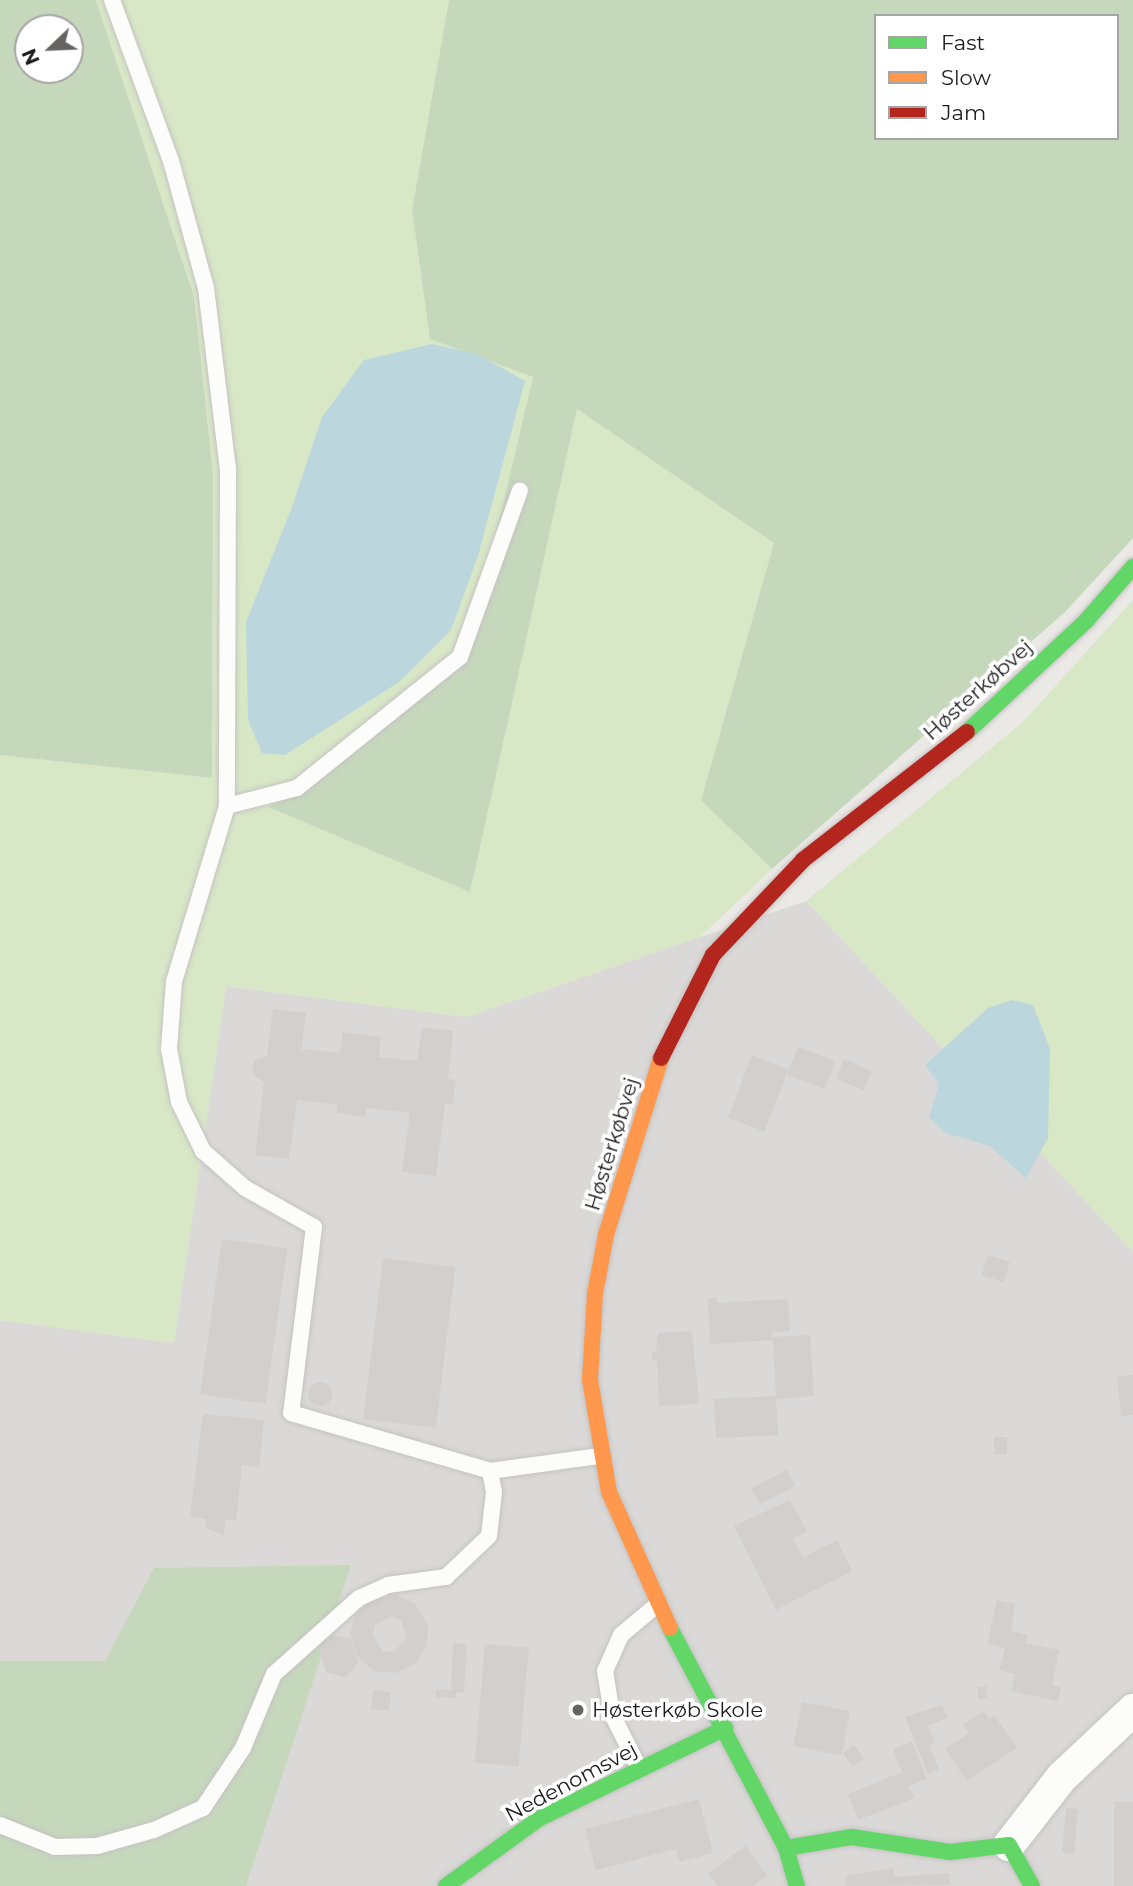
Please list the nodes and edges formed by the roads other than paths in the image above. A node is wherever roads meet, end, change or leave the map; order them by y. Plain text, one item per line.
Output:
1 (112, 0) edge
2 (520, 491) dead end
3 (1133, 567) edge
4 (227, 806) junction
5 (600, 1456) junction
6 (490, 1471) junction
7 (659, 1604) junction
8 (1133, 1710) edge
9 (725, 1728) junction
10 (639, 1768) junction
11 (0, 1825) edge
12 (1009, 1845) junction
13 (786, 1848) junction
14 (446, 1886) edge
15 (797, 1886) edge
16 (1032, 1886) edge

1 - 4 lane
2 - 4 lane
3 - 5 street, Høsterkøbvej
4 - 6 lane
5 - 6 lane
5 - 7 street, Høsterkøbvej
6 - 11 lane
7 - 9 street, Høsterkøbvej
7 - 10 lane
8 - 12 street
9 - 10 street, Nedenomsvej
9 - 13 street, Høsterkøbvej
10 - 14 street, Nedenomsvej
12 - 13 street
12 - 16 street
13 - 15 street, Høsterkøbvej

